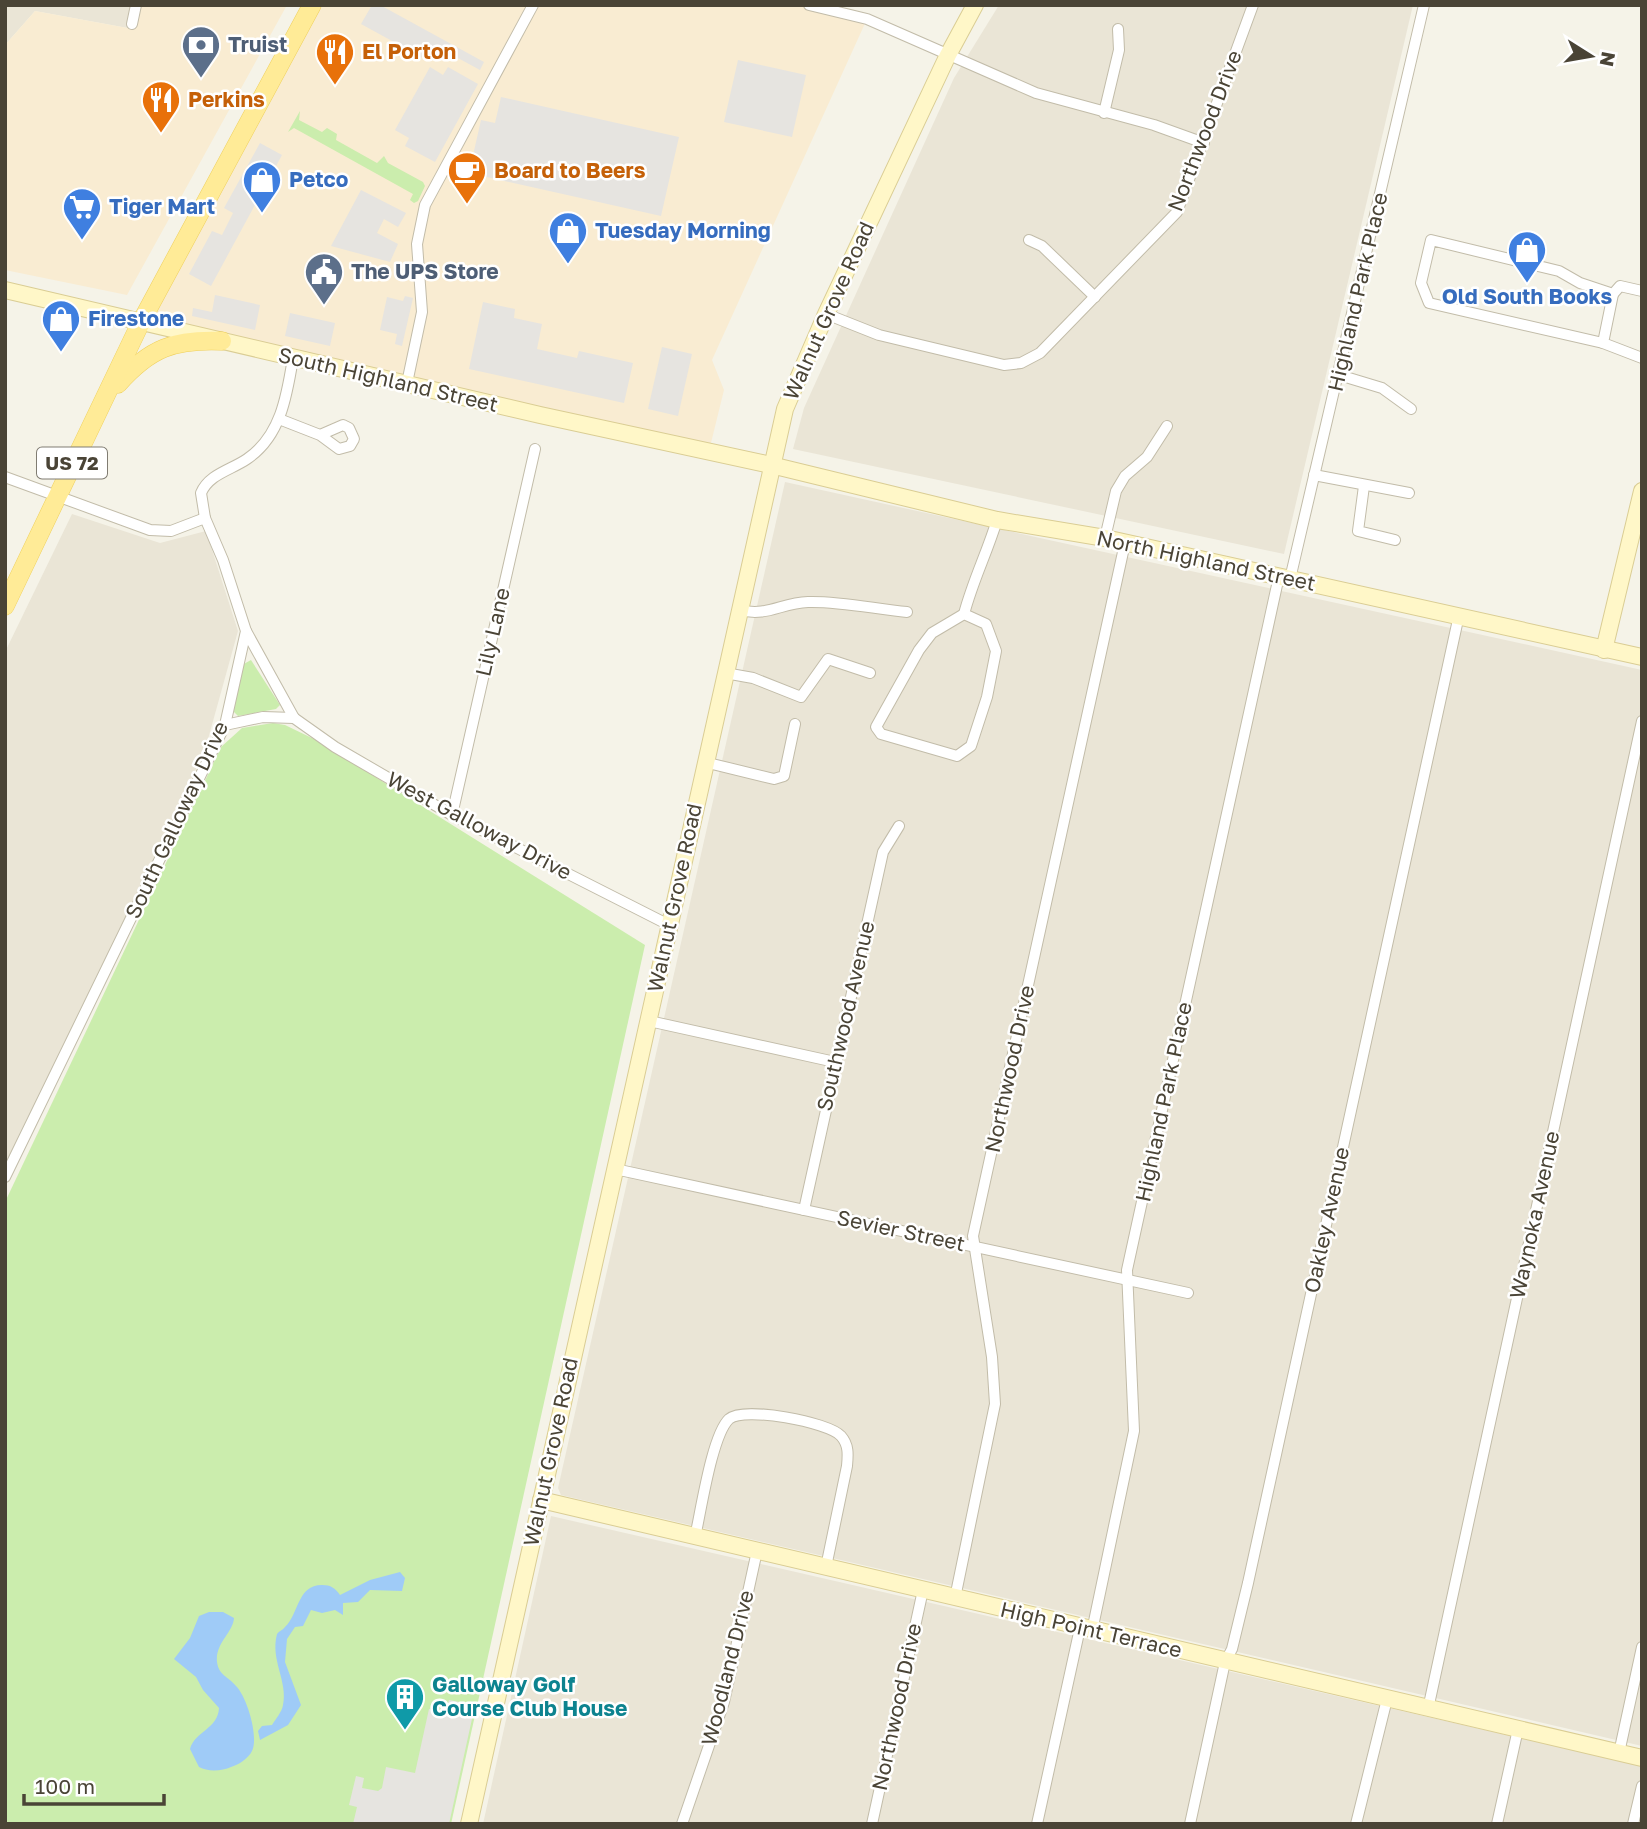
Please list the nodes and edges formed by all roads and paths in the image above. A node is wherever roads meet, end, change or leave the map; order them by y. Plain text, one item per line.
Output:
1 (136, 5) edge
2 (312, 5) edge
3 (533, 5) edge
4 (809, 5) edge
5 (975, 5) edge
6 (1253, 5) edge
7 (1424, 5) edge
8 (132, 24) dead end
9 (1118, 29) dead end
10 (948, 55) junction
11 (1104, 113) junction
12 (1204, 143) junction
13 (1029, 240) dead end
14 (5, 290) edge
15 (1642, 291) edge
16 (1613, 294) junction
17 (1095, 297) junction
18 (826, 314) junction
19 (141, 322) junction
20 (222, 341) junction
21 (1602, 343) junction
22 (293, 358) junction
23 (1642, 358) edge
24 (1339, 375) junction
25 (407, 383) junction
26 (104, 399) junction
27 (1411, 409) dead end
28 (279, 419) junction
29 (1167, 426) dead end
30 (320, 435) dead end
31 (535, 449) dead end
32 (771, 465) junction
33 (1314, 475) junction
34 (5, 477) edge
35 (1364, 486) junction
36 (1642, 491) edge
37 (1409, 493) dead end
38 (56, 497) junction
39 (205, 518) junction
40 (997, 520) junction
41 (1105, 538) junction
42 (1395, 540) dead end
43 (1125, 543) junction
44 (1285, 578) junction
45 (5, 606) edge
46 (740, 610) junction
47 (907, 612) dead end
48 (964, 614) junction
49 (1459, 615) junction
50 (246, 631) junction
51 (1604, 650) junction
52 (1642, 657) edge
53 (725, 673) junction
54 (870, 673) dead end
55 (294, 718) junction
56 (1642, 721) edge
57 (795, 724) dead end
58 (225, 725) junction
59 (704, 762) junction
60 (452, 815) junction
61 (899, 826) dead end
62 (669, 925) junction
63 (649, 1021) junction
64 (835, 1062) junction
65 (615, 1169) junction
66 (5, 1177) edge
67 (804, 1210) junction
68 (974, 1247) junction
69 (1127, 1280) junction
70 (1188, 1293) dead end
71 (541, 1500) junction
72 (695, 1537) junction
73 (757, 1550) junction
74 (826, 1567) junction
75 (923, 1590) junction
76 (955, 1598) junction
77 (1086, 1629) junction
78 (1642, 1647) edge
79 (1225, 1662) junction
80 (1387, 1699) junction
81 (1428, 1709) junction
82 (1518, 1729) junction
83 (1619, 1753) junction
84 (1642, 1758) edge
85 (1642, 1786) edge
86 (469, 1824) edge
87 (682, 1824) edge
88 (872, 1824) edge
89 (1037, 1824) edge
90 (1190, 1824) edge
91 (1356, 1824) edge
92 (1497, 1824) edge
93 (1633, 1824) edge

1 - 8 street
2 - 19 main road, US 72
3 - 25 street
4 - 10 street
5 - 10 main road, Walnut Grove Road
6 - 12 street, Northwood Drive
7 - 24 street, Highland Park Place
9 - 11 street
10 - 11 street
10 - 18 main road, Walnut Grove Road
11 - 12 street
12 - 17 street, Northwood Drive
13 - 17 street
14 - 19 main road, South Highland Street
15 - 16 street
16 - 21 street
16 - 21 street
17 - 18 street, Northwood Drive
18 - 32 main road, Walnut Grove Road
19 - 20 main road, South Highland Street
19 - 26 main road, US 72
20 - 22 main road, South Highland Street
20 - 26 main road
21 - 23 street
22 - 25 main road, South Highland Street
22 - 28 street
24 - 27 street
24 - 33 street, Highland Park Place
25 - 32 main road, South Highland Street
26 - 38 main road, US 72
28 - 30 street
28 - 39 street
29 - 41 street
31 - 60 street, Lily Lane
32 - 40 main road, North Highland Street
32 - 46 main road, Walnut Grove Road
33 - 35 street
33 - 44 street, Highland Park Place
34 - 38 street
35 - 37 street
35 - 42 street
36 - 51 main road
38 - 39 street
38 - 45 main road, US 72
39 - 50 street
40 - 41 main road, North Highland Street
40 - 48 street
41 - 43 main road, North Highland Street
43 - 44 main road, North Highland Street
43 - 68 street, Northwood Drive
44 - 49 main road, North Highland Street
44 - 69 street, Highland Park Place
46 - 47 street
46 - 53 main road, Walnut Grove Road
48 - 48 street
49 - 51 main road, North Highland Street
49 - 79 street, Oakley Avenue
50 - 55 street, West Galloway Drive
50 - 58 street, South Galloway Drive
51 - 52 main road, North Highland Street
53 - 54 street
53 - 59 main road, Walnut Grove Road
55 - 58 street
55 - 60 street, West Galloway Drive
56 - 81 street, Waynoka Avenue
57 - 59 street
58 - 66 street, South Galloway Drive
59 - 62 main road, Walnut Grove Road
60 - 62 street, West Galloway Drive
61 - 64 street, Southwood Avenue
62 - 63 main road, Walnut Grove Road
63 - 64 street
63 - 65 main road, Walnut Grove Road
64 - 67 street, Southwood Avenue
65 - 67 street, Sevier Street
65 - 71 main road, Walnut Grove Road
67 - 68 street, Sevier Street
68 - 69 street, Sevier Street
68 - 76 street, Northwood Drive
69 - 70 street, Sevier Street
69 - 77 street, Highland Park Place
71 - 72 main road, High Point Terrace
71 - 86 main road, Walnut Grove Road
72 - 73 main road, High Point Terrace
72 - 74 street
73 - 74 main road, High Point Terrace
73 - 87 street, Woodland Drive
74 - 75 main road, High Point Terrace
75 - 76 main road, High Point Terrace
75 - 88 street, Northwood Drive
76 - 77 main road, High Point Terrace
77 - 79 main road, High Point Terrace
77 - 89 street, Highland Park Place
78 - 83 street
79 - 80 main road, High Point Terrace
79 - 90 street, Oakley Avenue
80 - 81 main road, High Point Terrace
80 - 91 street
81 - 82 main road, High Point Terrace
82 - 83 main road, High Point Terrace
82 - 92 street
83 - 84 main road, High Point Terrace
85 - 93 street

